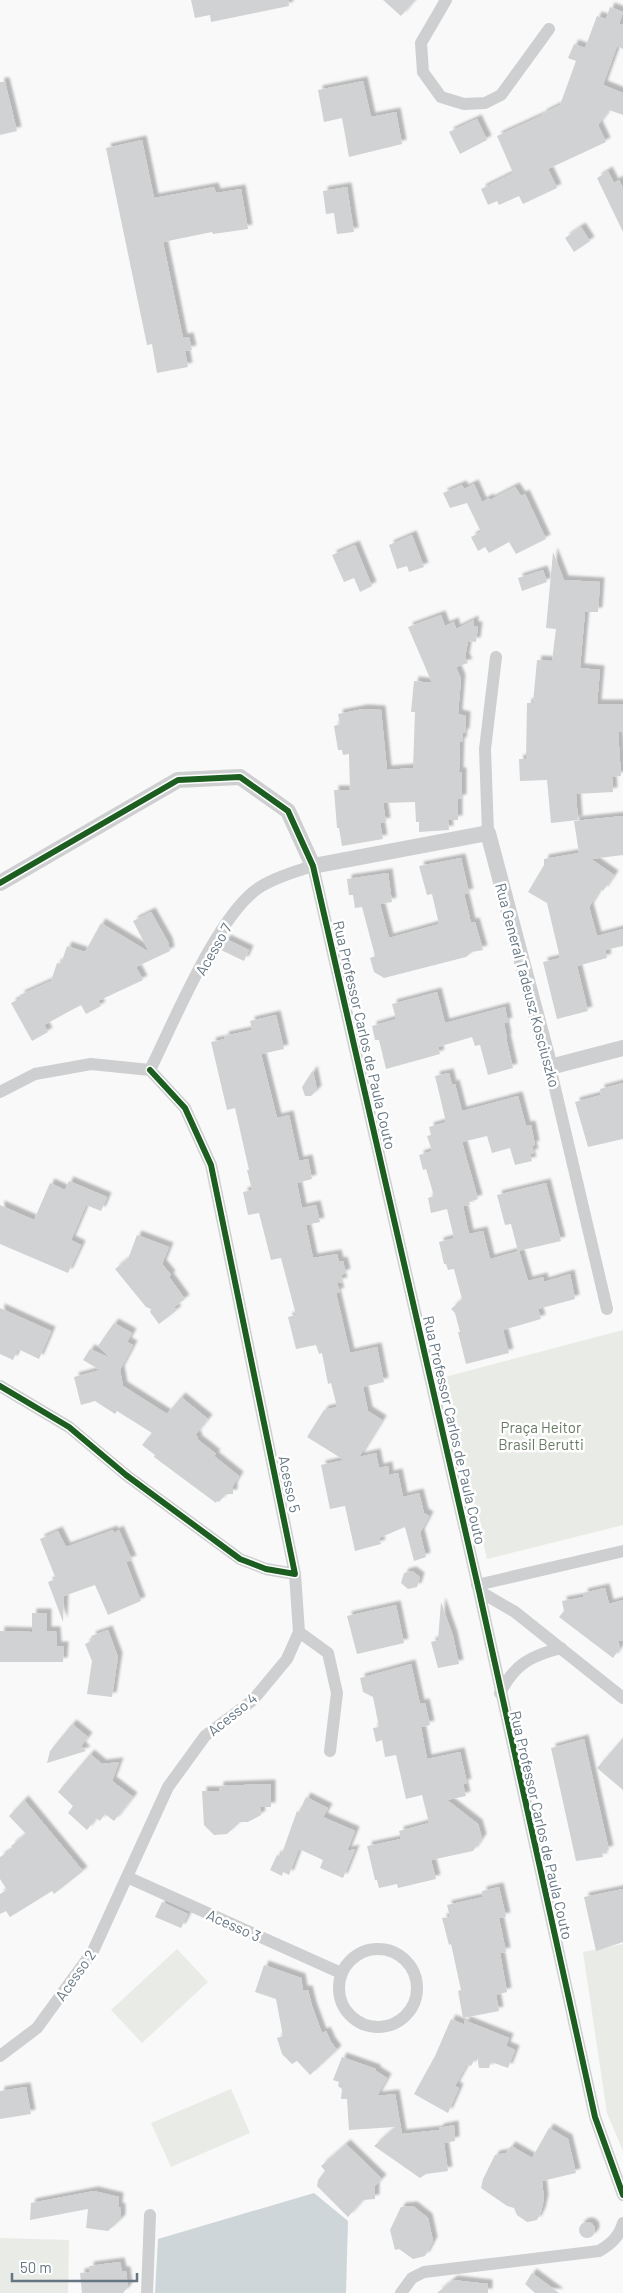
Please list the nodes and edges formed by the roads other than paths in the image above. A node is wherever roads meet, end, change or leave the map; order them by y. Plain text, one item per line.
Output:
1 (446, 0) edge
2 (549, 29) dead end
3 (496, 657) dead end
4 (488, 834) junction
5 (314, 866) junction
6 (0, 883) edge
7 (623, 1048) edge
8 (550, 1067) junction
9 (150, 1070) junction
10 (0, 1092) edge
11 (607, 1309) dead end
12 (0, 1386) edge
13 (623, 1551) edge
14 (295, 1574) junction
15 (478, 1588) junction
16 (299, 1632) junction
17 (561, 1648) junction
18 (500, 1693) junction
19 (623, 1698) edge
20 (330, 1751) dead end
21 (127, 1877) junction
22 (341, 1973) junction
23 (0, 2056) edge
24 (623, 2195) edge
25 (150, 2216) dead end
26 (623, 2222) edge
27 (147, 2293) edge
28 (401, 2293) edge

1 - 2 street
3 - 4 street, Rua General Tadeusz Kosciuszko
4 - 5 street
4 - 8 street, Rua General Tadeusz Kosciuszko
5 - 6 street, Rua Professor Carlos de Paula Couto
5 - 9 street, Acesso 7
5 - 15 street, Rua Professor Carlos de Paula Couto
7 - 8 street
8 - 11 street, Rua General Tadeusz Kosciuszko
9 - 10 street
9 - 14 street, Acesso 5
12 - 14 street
13 - 15 street
14 - 16 street, Acesso 4
15 - 17 street
15 - 18 street, Rua Professor Carlos de Paula Couto
16 - 20 street
16 - 21 street, Acesso 4
17 - 18 street
17 - 19 street
18 - 24 street, Rua Professor Carlos de Paula Couto
21 - 22 street, Acesso 3
21 - 23 street, Acesso 2
22 - 22 street
25 - 27 street
26 - 28 street

